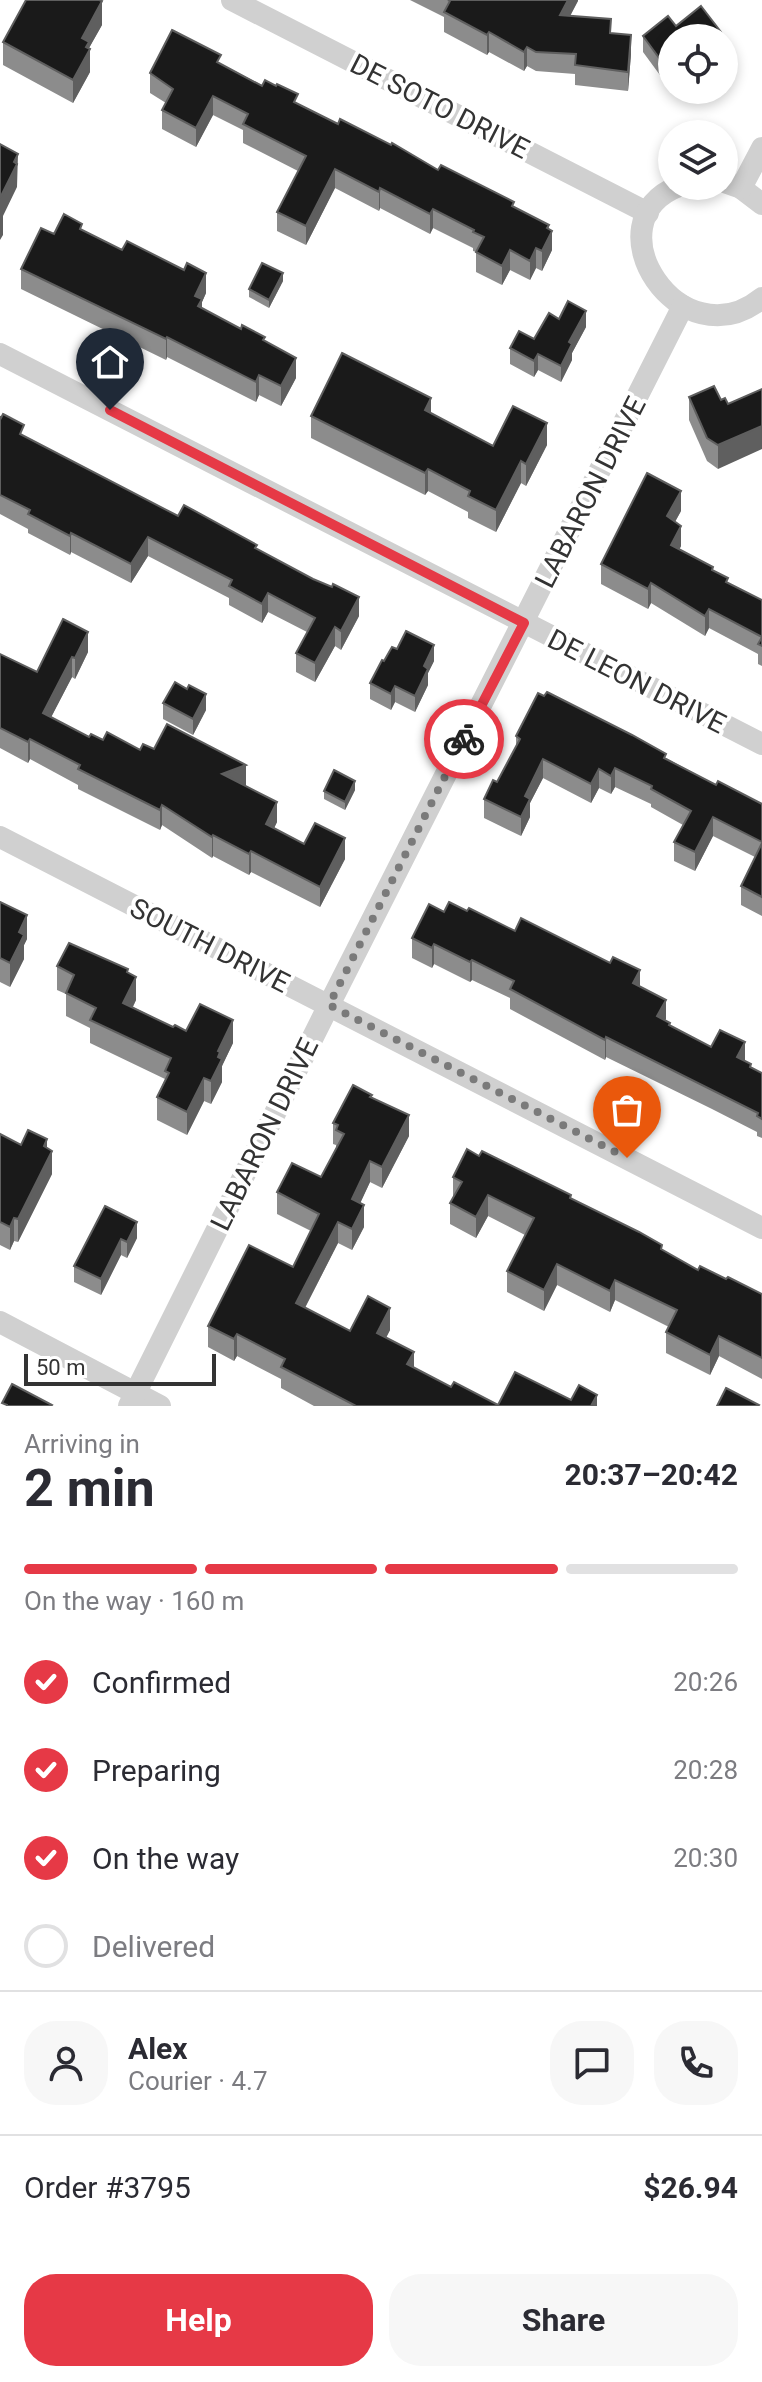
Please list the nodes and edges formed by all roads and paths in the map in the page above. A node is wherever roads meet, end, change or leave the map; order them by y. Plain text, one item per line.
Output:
1 (232, 0) edge
2 (762, 148) edge
3 (738, 179) edge
4 (738, 188) edge
5 (658, 199) edge
6 (762, 204) edge
7 (648, 213) junction
8 (762, 298) edge
9 (683, 306) junction
10 (0, 354) edge
11 (524, 623) junction
12 (762, 744) edge
13 (0, 837) edge
14 (329, 1005) junction
15 (762, 1228) edge
16 (0, 1322) edge
17 (132, 1400) edge
18 (160, 1406) edge

1 - 7 street, DE SOTO DRIVE
2 - 3 street
4 - 6 street
5 - 7 street
7 - 9 street
8 - 9 street
9 - 11 street, LABARON DRIVE
10 - 11 street, DE LEON DRIVE
11 - 12 street, DE LEON DRIVE
11 - 14 street, LABARON DRIVE
13 - 14 street, SOUTH DRIVE
14 - 15 street, SOUTH DRIVE
14 - 17 street, LABARON DRIVE
16 - 17 street
17 - 18 street

